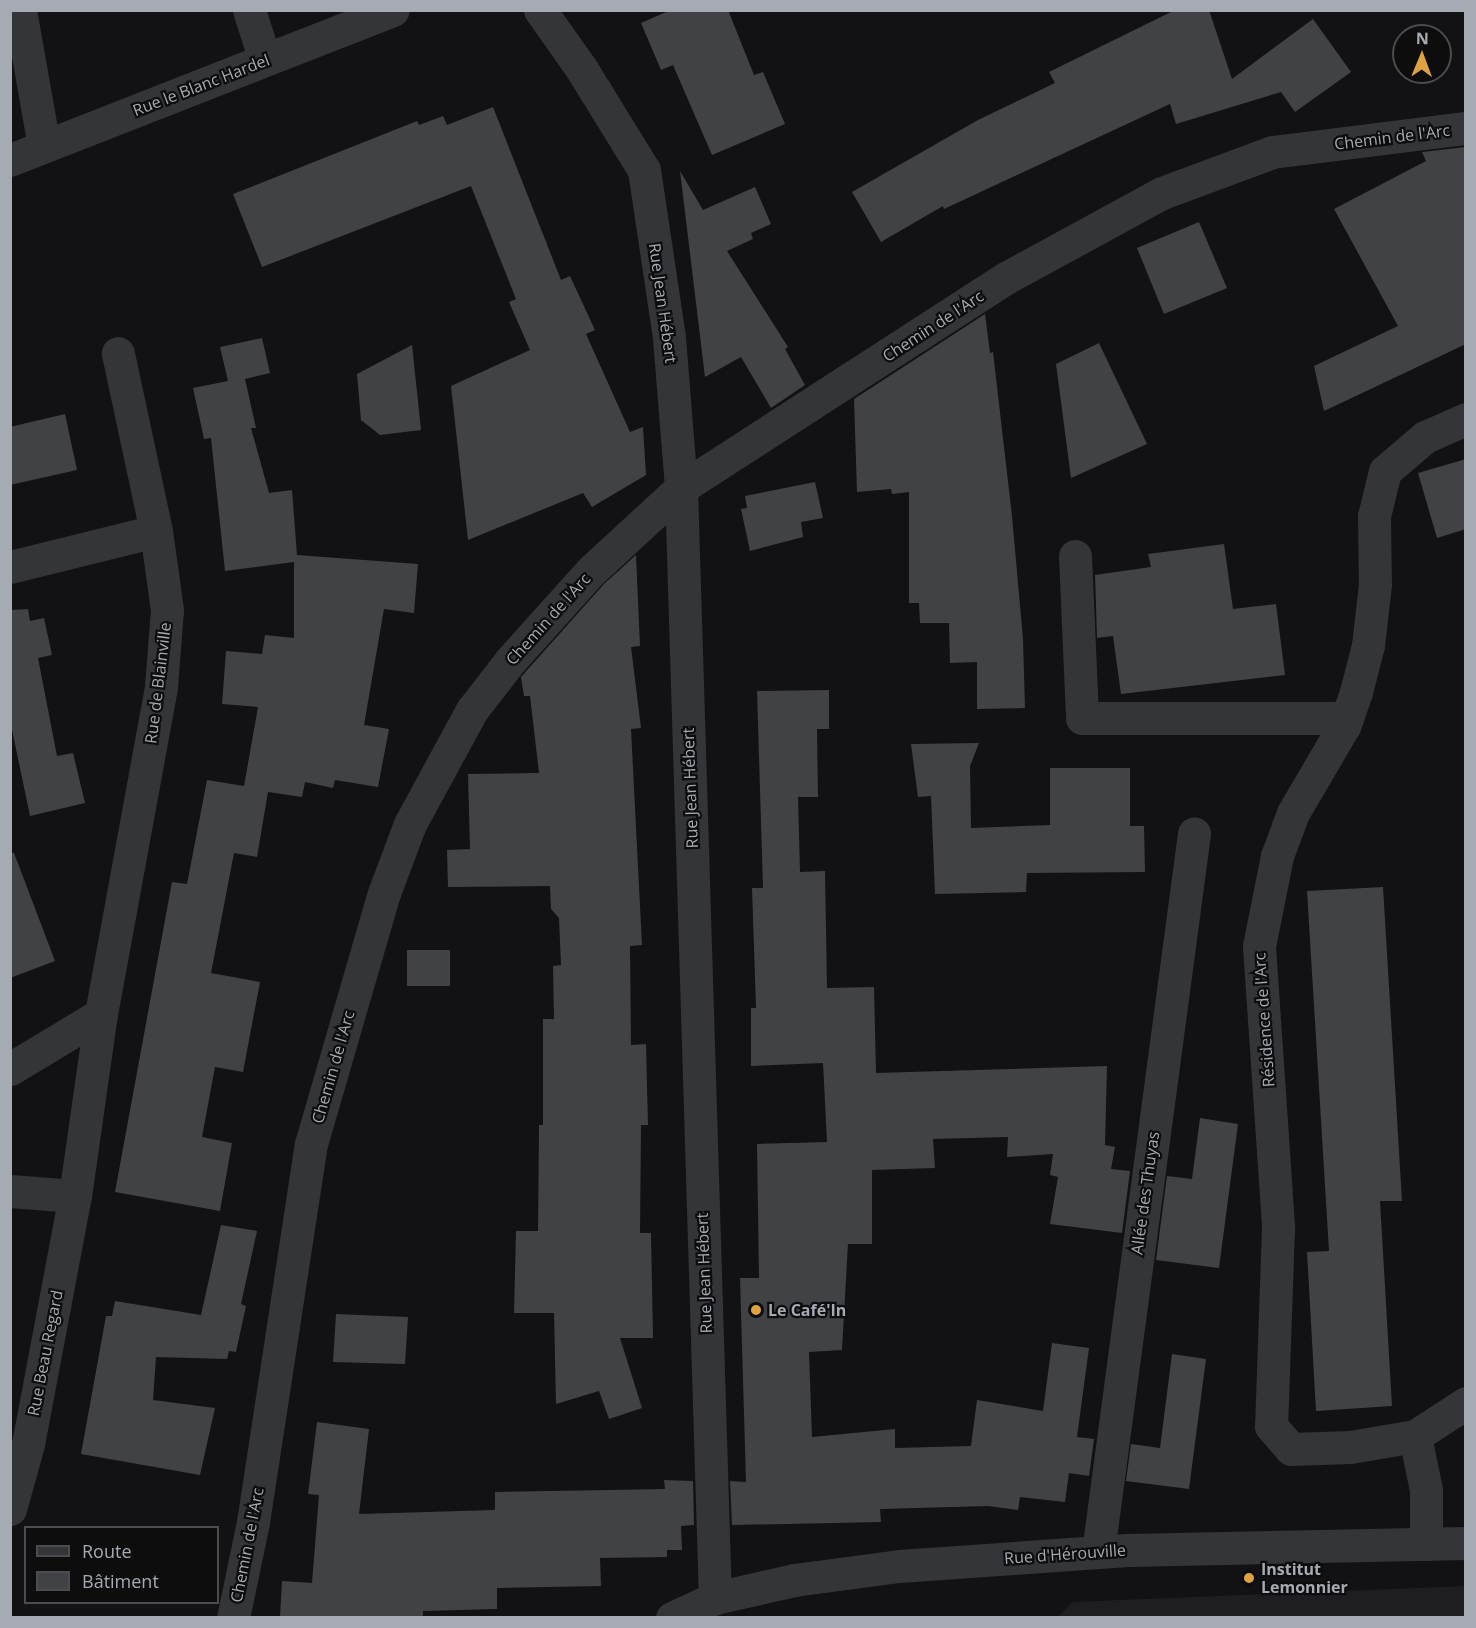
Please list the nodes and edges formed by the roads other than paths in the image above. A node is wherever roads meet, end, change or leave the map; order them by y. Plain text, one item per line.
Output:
1 (20, 10) edge
2 (249, 10) edge
3 (393, 10) edge
4 (540, 10) edge
5 (265, 60) junction
6 (1466, 128) edge
7 (44, 146) junction
8 (10, 160) edge
9 (118, 352) dead end
10 (1466, 419) edge
11 (681, 488) junction
12 (156, 531) junction
13 (1075, 556) dead end
14 (10, 567) edge
15 (1347, 718) junction
16 (1194, 833) dead end
17 (101, 1014) junction
18 (10, 1069) edge
19 (10, 1191) edge
20 (75, 1196) junction
21 (1466, 1403) edge
22 (1415, 1436) junction
23 (10, 1509) edge
24 (1466, 1543) edge
25 (1426, 1544) junction
26 (1098, 1552) junction
27 (715, 1598) junction
28 (233, 1617) edge
29 (672, 1617) edge

1 - 7 street
2 - 5 street
3 - 5 street, Rue le Blanc Hardel
4 - 11 street, Rue Jean Hébert
5 - 7 street, Rue le Blanc Hardel
6 - 11 street, Chemin de l'Arc
7 - 8 street, Rue le Blanc Hardel
9 - 12 street, Rue de Blainville
10 - 15 street, Résidence de l'Arc
11 - 27 street, Rue Jean Hébert
11 - 28 street, Chemin de l'Arc
12 - 14 street
12 - 17 street, Rue de Blainville
13 - 15 street
15 - 22 street, Résidence de l'Arc
16 - 26 street, Allée des Thuyas
17 - 18 street
17 - 20 street, Rue de Blainville
19 - 20 street
20 - 23 street, Rue Beau Regard
21 - 22 street
22 - 25 street
24 - 25 street, Rue d'Hérouville
25 - 26 street, Rue d'Hérouville
26 - 27 street, Rue d'Hérouville
27 - 29 street, Rue d'Hérouville

